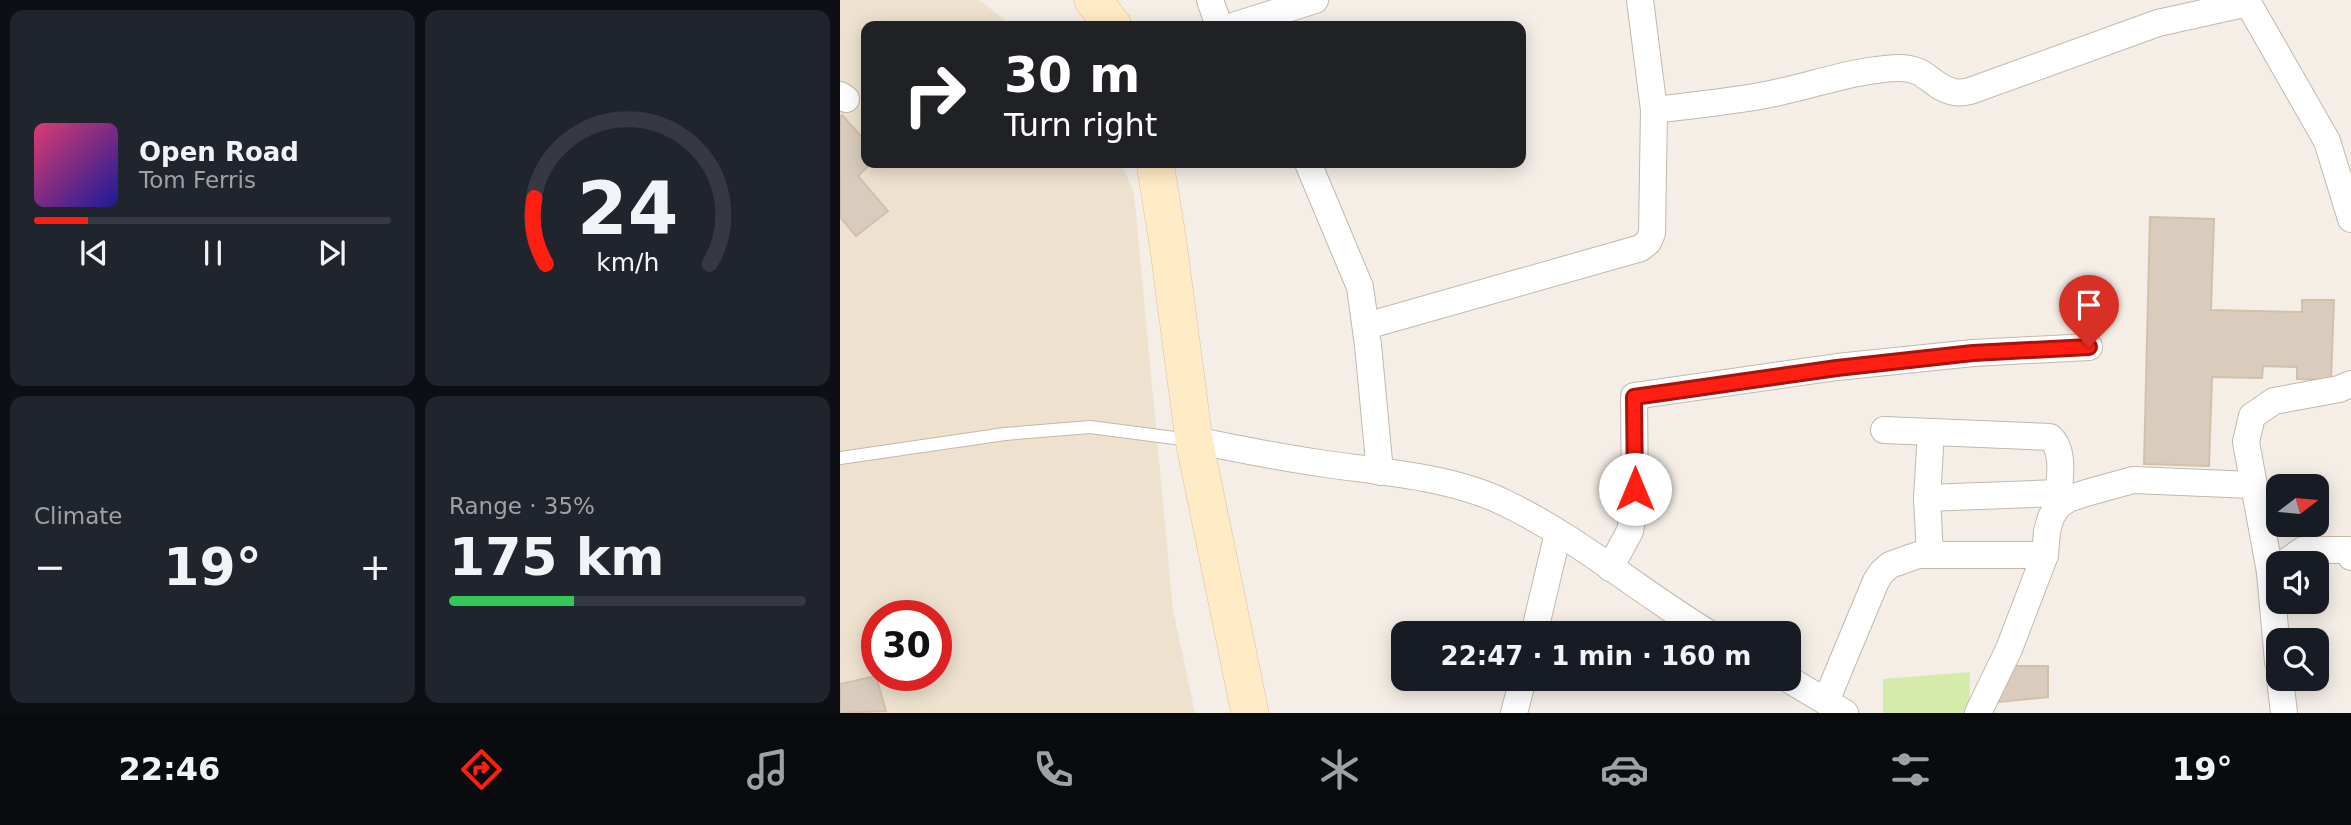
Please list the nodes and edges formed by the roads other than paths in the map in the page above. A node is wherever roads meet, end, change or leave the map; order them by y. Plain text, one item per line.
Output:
1 (1093, 0) edge
2 (1210, 0) edge
3 (1315, 0) edge
4 (1640, 0) edge
5 (2247, 1) edge
6 (1109, 21) edge
7 (1217, 21) edge
8 (1256, 21) edge
9 (1654, 110) junction
10 (2339, 140) edge
11 (1156, 168) edge
12 (1310, 168) edge
13 (2351, 219) edge
14 (1366, 326) junction
15 (2089, 347) dead end
16 (2351, 384) edge
17 (1884, 430) dead end
18 (1931, 432) junction
19 (1194, 440) junction
20 (840, 458) edge
21 (1380, 472) junction
22 (2252, 485) junction
23 (1927, 498) junction
24 (2058, 500) junction
25 (1558, 533) junction
26 (2272, 551) edge
27 (2302, 551) edge
28 (1930, 555) junction
29 (2045, 555) junction
30 (2351, 557) edge
31 (1609, 568) junction
32 (1537, 621) edge
33 (1689, 621) edge
34 (1801, 687) edge
35 (1519, 691) edge
36 (2281, 691) edge
37 (1835, 707) edge
38 (1250, 713) edge
39 (1514, 713) edge
40 (1978, 713) edge
41 (2284, 713) edge

1 - 6 street
2 - 7 street
3 - 8 street
4 - 9 street
5 - 9 street
5 - 10 street
9 - 14 street
10 - 13 street
11 - 19 street
12 - 14 street
14 - 21 street
15 - 31 street
16 - 22 street
17 - 18 street
18 - 23 street
18 - 24 street
19 - 20 lane
19 - 21 street
19 - 38 street
21 - 25 street
22 - 24 street
22 - 26 street
23 - 24 street
23 - 28 street
24 - 29 street
25 - 31 street
25 - 32 street
27 - 30 street
28 - 29 street
28 - 37 street
29 - 40 street
31 - 33 street
34 - 37 street
35 - 39 street
36 - 41 street

